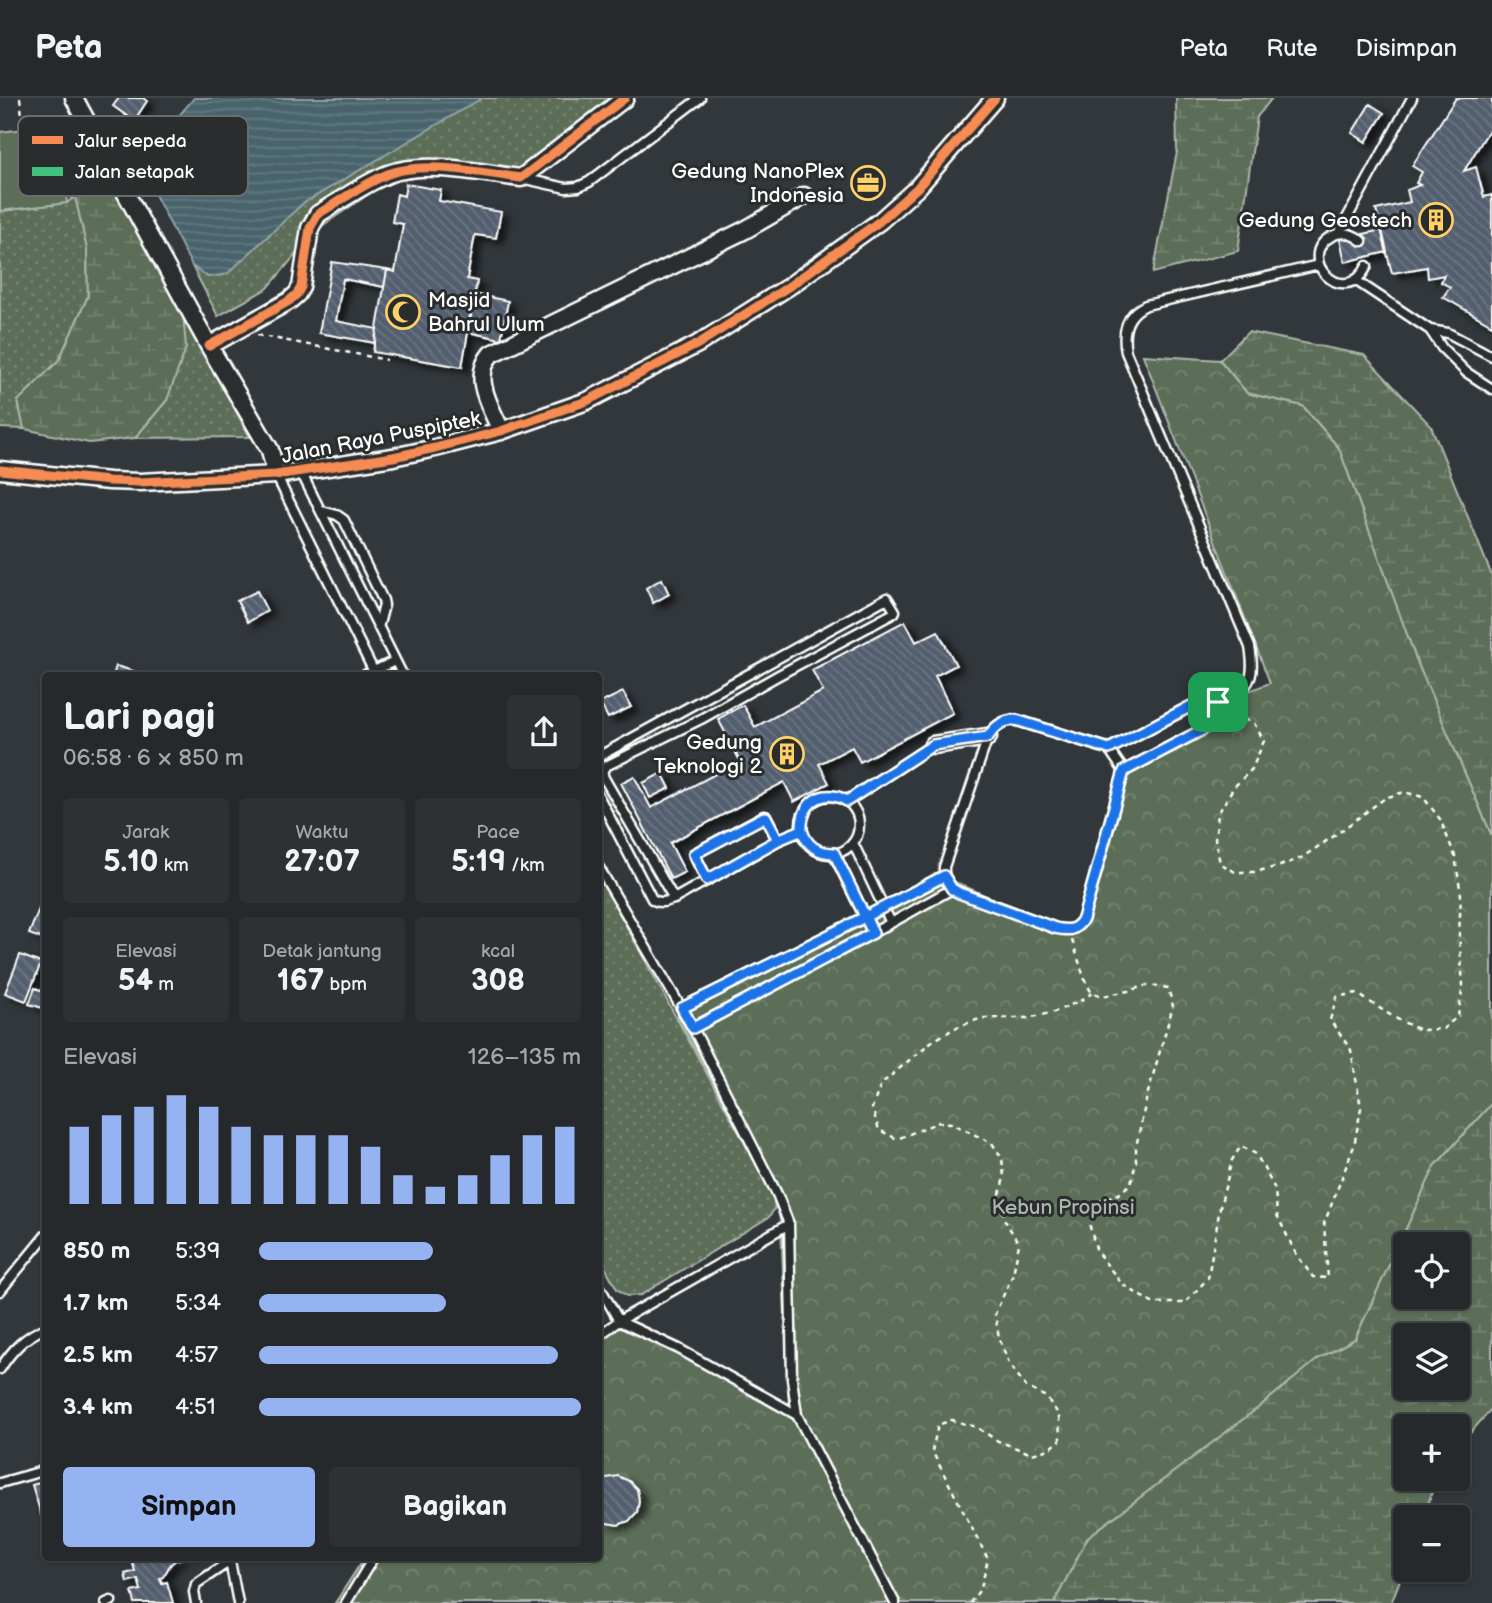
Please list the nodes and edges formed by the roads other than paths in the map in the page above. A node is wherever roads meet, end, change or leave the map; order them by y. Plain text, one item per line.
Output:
1 (74, 98) edge
2 (625, 98) edge
3 (700, 98) edge
4 (995, 98) edge
5 (1412, 98) edge
6 (84, 116) edge
7 (521, 178) junction
8 (127, 196) edge
9 (804, 196) dead end
10 (1339, 233) junction
11 (1362, 241) dead end
12 (1319, 265) junction
13 (1367, 266) dead end
14 (1355, 280) junction
15 (1430, 330) junction
16 (209, 346) junction
17 (1492, 356) edge
18 (1492, 389) edge
19 (501, 431) junction
20 (270, 450) junction
21 (0, 470) edge
22 (300, 471) junction
23 (276, 475) junction
24 (322, 511) junction
25 (856, 616) junction
26 (379, 624) junction
27 (863, 630) junction
28 (811, 640) junction
29 (818, 654) junction
30 (395, 661) junction
31 (769, 663) junction
32 (374, 672) edge
33 (377, 672) edge
34 (401, 672) edge
35 (777, 676) junction
36 (735, 682) junction
37 (742, 696) junction
38 (1220, 701) junction
39 (694, 703) junction
40 (701, 719) junction
41 (988, 737) junction
42 (933, 745) joint
43 (1109, 749) junction
44 (602, 755) edge
45 (602, 771) edge
46 (1124, 771) junction
47 (602, 781) edge
48 (847, 801) junction
49 (602, 802) edge
50 (802, 830) junction
51 (778, 840) junction
52 (853, 843) junction
53 (834, 853) junction
54 (602, 873) edge
55 (944, 876) junction
56 (707, 880) junction
57 (952, 889) junction
58 (674, 899) junction
59 (884, 908) junction
60 (865, 917) junction
61 (891, 923) junction
62 (873, 933) junction
63 (682, 1008) junction
64 (693, 1028) junction
65 (789, 1224) junction
66 (42, 1240) edge
67 (0, 1291) edge
68 (602, 1291) edge
69 (619, 1321) junction
70 (42, 1330) edge
71 (602, 1333) edge
72 (0, 1369) edge
73 (797, 1415) junction
74 (42, 1471) edge
75 (0, 1483) edge
76 (226, 1561) edge
77 (229, 1561) edge
78 (371, 1561) edge
79 (196, 1603) edge
80 (238, 1603) edge
81 (346, 1603) edge
82 (895, 1603) edge

1 - 6 street
2 - 7 street
3 - 7 lane
4 - 19 street, Jalan Raya Puspiptek
5 - 10 lane
7 - 16 street
8 - 16 street
9 - 19 street
10 - 11 lane
10 - 12 lane
12 - 14 lane
12 - 38 lane
13 - 14 lane
14 - 15 lane
15 - 17 lane
15 - 18 lane
16 - 20 street
19 - 22 street, Jalan Raya Puspiptek
20 - 22 street
20 - 23 street
21 - 23 street, Jalan Raya Puspiptek
22 - 23 street, Jalan Raya Puspiptek
22 - 24 lane
23 - 32 lane
24 - 26 lane
24 - 26 lane
25 - 27 lane
25 - 27 lane
25 - 28 lane
26 - 30 lane
27 - 29 lane
28 - 29 lane
28 - 31 lane
29 - 35 lane
30 - 33 lane
30 - 34 lane
31 - 35 lane
31 - 36 lane
35 - 37 lane
36 - 37 lane
36 - 39 lane
37 - 40 lane
38 - 43 lane
38 - 46 lane
39 - 40 lane
39 - 44 lane
40 - 45 lane
41 - 42 street
41 - 43 lane
41 - 55 lane
42 - 48 lane
43 - 46 lane
46 - 57 lane
47 - 58 lane
48 - 50 lane
48 - 52 lane
49 - 58 lane
50 - 51 lane
50 - 53 lane
51 - 56 lane
51 - 56 lane
52 - 53 lane
52 - 59 lane
53 - 60 lane
54 - 63 lane
55 - 57 lane
55 - 59 lane
56 - 58 lane
57 - 61 lane
59 - 60 lane
59 - 61 lane
60 - 62 lane
60 - 63 lane
61 - 62 lane
62 - 64 lane
63 - 64 lane
64 - 65 lane
65 - 69 lane
65 - 73 lane
66 - 67 lane
68 - 69 lane
69 - 71 lane
69 - 73 lane
70 - 72 lane
73 - 82 lane
74 - 75 lane
76 - 79 lane
77 - 80 lane
78 - 81 lane

